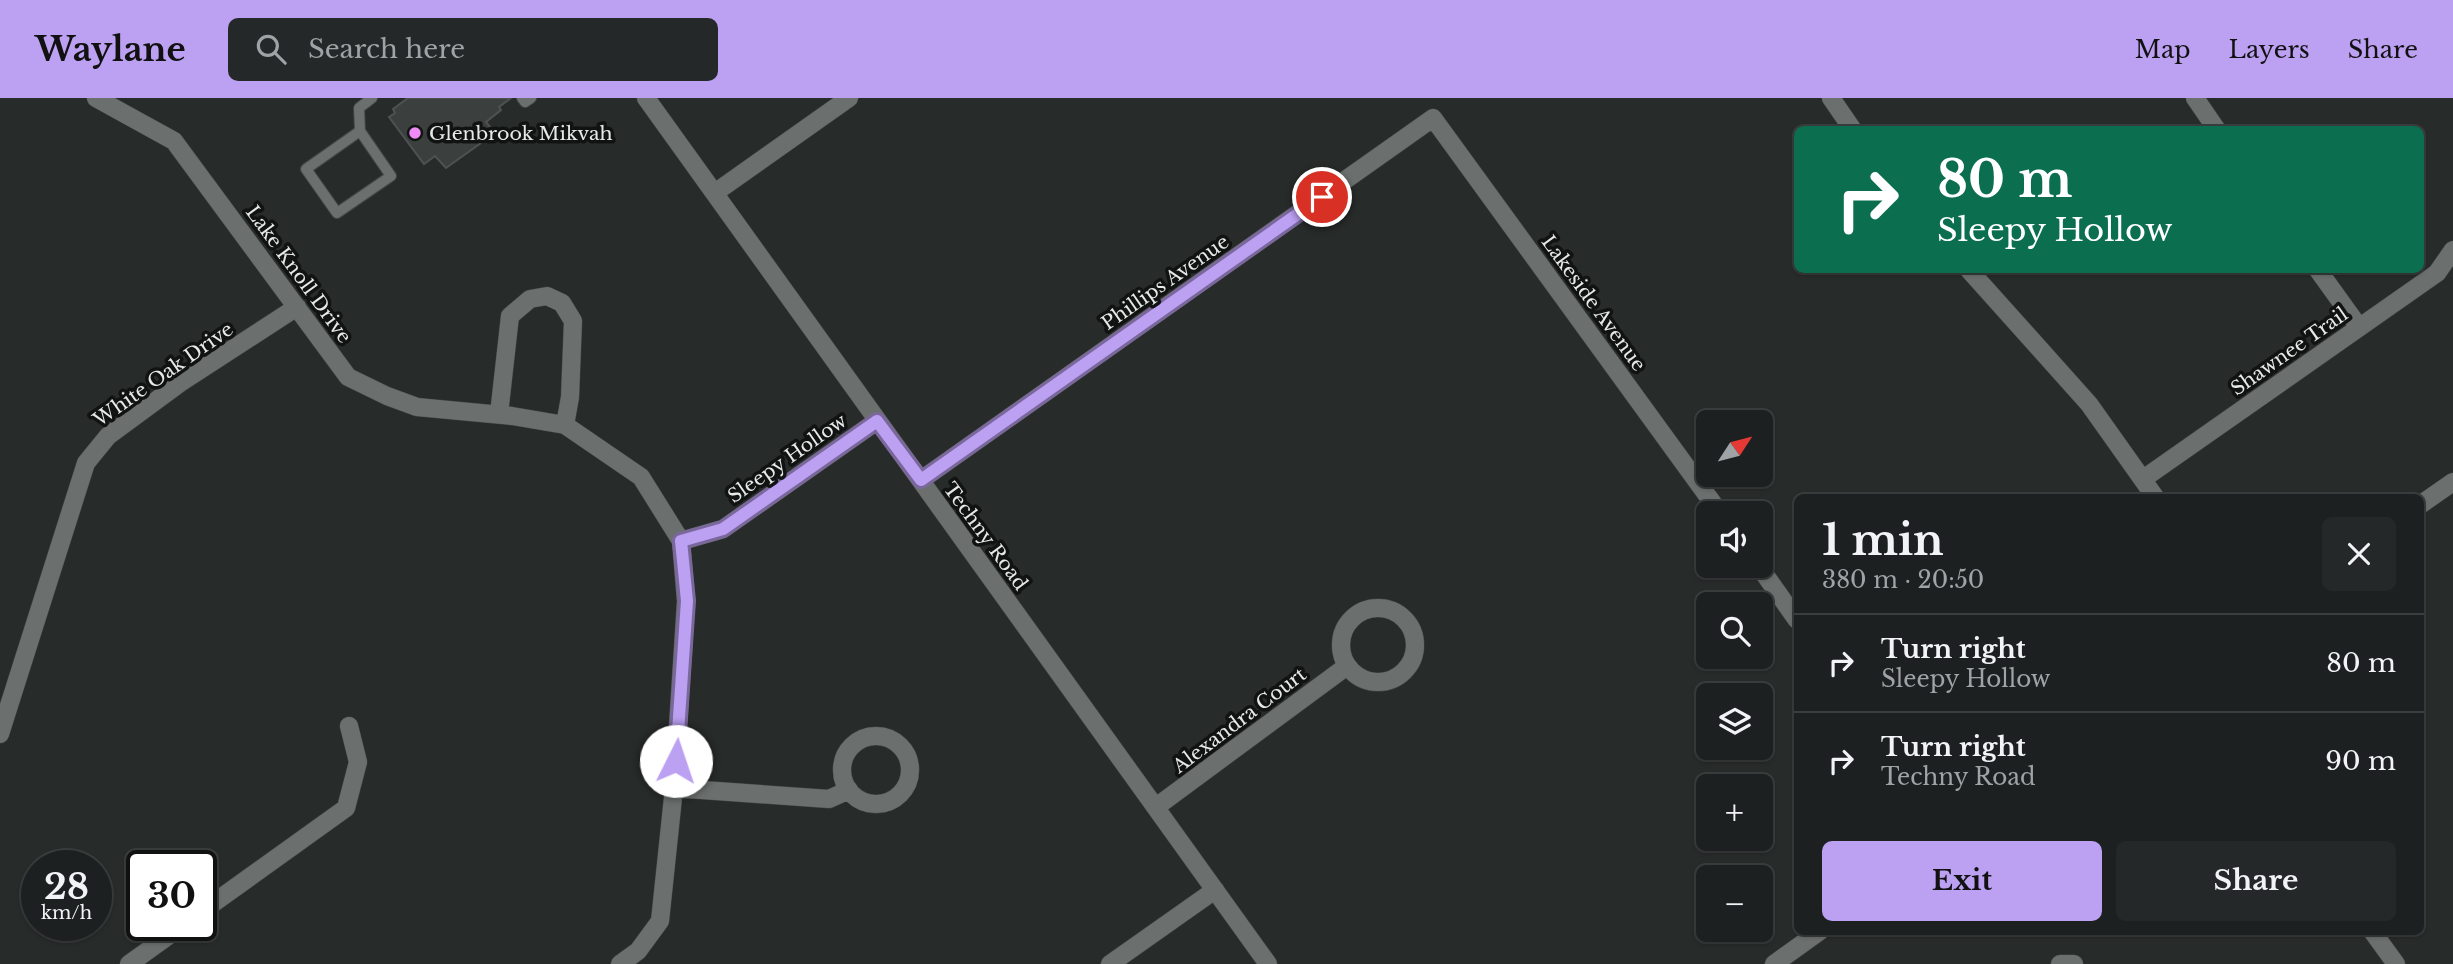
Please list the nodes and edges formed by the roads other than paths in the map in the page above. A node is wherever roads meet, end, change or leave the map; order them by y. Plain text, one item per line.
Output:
1 (96, 98) edge
2 (372, 98) edge
3 (522, 98) edge
4 (531, 98) edge
5 (646, 98) edge
6 (849, 98) edge
7 (1831, 98) edge
8 (2195, 98) edge
9 (1433, 118) joint
10 (1850, 126) edge
11 (2214, 126) edge
12 (360, 131) junction
13 (716, 192) junction
14 (2453, 250) edge
15 (1972, 273) edge
16 (2320, 273) edge
17 (297, 307) junction
18 (2360, 327) junction
19 (499, 414) junction
20 (877, 421) junction
21 (565, 425) junction
22 (2143, 479) junction
23 (921, 480) junction
24 (2453, 482) edge
25 (2153, 494) edge
26 (1711, 501) edge
27 (2424, 502) edge
28 (681, 541) junction
29 (1767, 578) edge
30 (1794, 616) edge
31 (1347, 666) junction
32 (3, 712) edge
33 (349, 726) dead end
34 (0, 734) edge
35 (674, 788) junction
36 (849, 790) dead end
37 (1156, 807) junction
38 (1215, 890) junction
39 (217, 900) edge
40 (1815, 935) edge
41 (2375, 935) edge
42 (161, 941) edge
43 (129, 964) edge
44 (620, 964) edge
45 (1110, 964) edge
46 (1268, 964) edge
47 (1774, 964) edge
48 (2060, 964) edge
49 (2074, 964) edge
50 (2396, 964) edge

1 - 17 street, Lake Knoll Drive
2 - 12 lane
3 - 4 lane
5 - 13 street, Techny Road
6 - 13 street
7 - 10 street
8 - 11 street
9 - 23 street, Phillips Avenue
9 - 26 street, Lakeside Avenue
12 - 12 lane
13 - 20 street, Techny Road
14 - 18 street, Shawnee Trail
15 - 22 street
16 - 18 street
17 - 19 street, Lake Knoll Drive
17 - 32 street, White Oak Drive
18 - 22 street, Shawnee Trail
19 - 21 street, Lake Knoll Drive
19 - 21 street
20 - 23 street, Techny Road
20 - 28 street, Sleepy Hollow
21 - 28 street, Lake Knoll Drive
22 - 25 street
23 - 37 street, Techny Road
24 - 27 street
28 - 35 street, Lake Knoll Drive
29 - 30 street
31 - 31 street
31 - 37 street, Alexandra Court
32 - 34 street, White Oak Drive
33 - 39 street
35 - 36 street
35 - 44 street, Lake Knoll Drive
37 - 38 street, Techny Road
38 - 45 street
38 - 46 street, Techny Road
40 - 47 street
41 - 50 street
42 - 43 street
48 - 49 street

